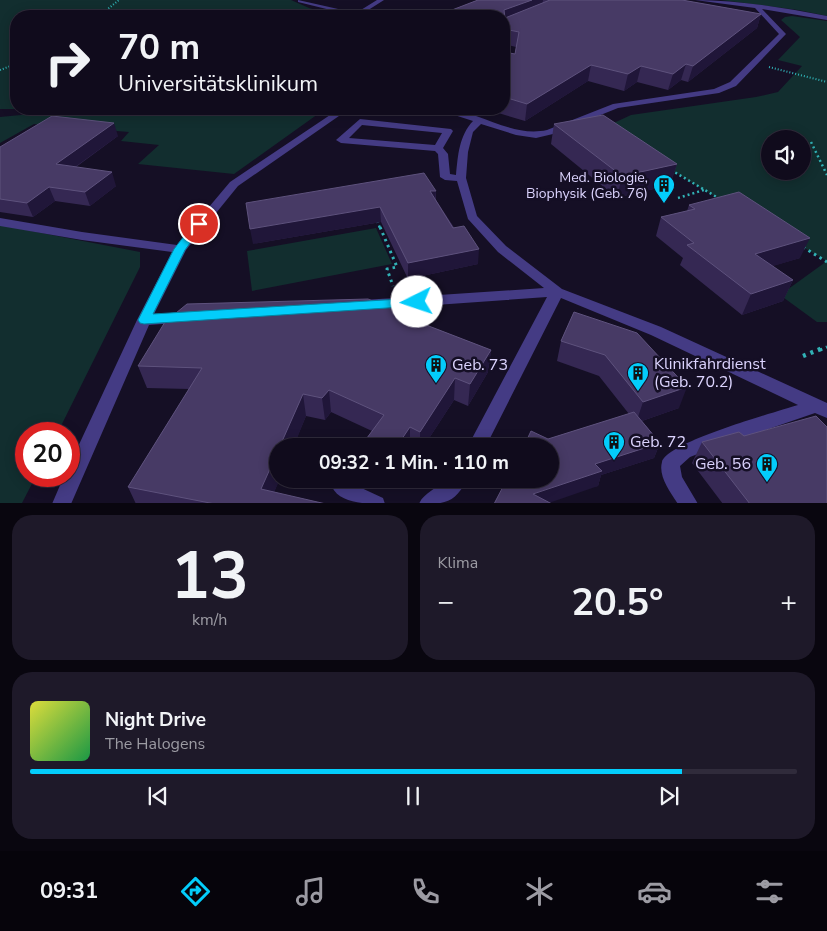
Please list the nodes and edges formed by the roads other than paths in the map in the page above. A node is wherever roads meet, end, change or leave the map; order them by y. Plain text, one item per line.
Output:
1 (381, 0) edge
2 (698, 0) edge
3 (300, 1) edge
4 (756, 6) junction
5 (335, 10) edge
6 (367, 10) edge
7 (827, 18) edge
8 (336, 115) edge
9 (466, 115) edge
10 (480, 119) junction
11 (438, 148) junction
12 (461, 178) junction
13 (0, 222) edge
14 (180, 249) junction
15 (557, 292) junction
16 (349, 306) edge
17 (203, 316) edge
18 (144, 320) junction
19 (822, 409) edge
20 (481, 438) edge
21 (345, 488) edge
22 (450, 488) edge
23 (61, 503) edge
24 (374, 503) edge
25 (430, 503) edge
26 (688, 503) edge

1 - 6 street
2 - 4 street
3 - 5 street
4 - 7 street
4 - 10 street
8 - 14 street
9 - 10 street
10 - 12 street
11 - 11 street
11 - 12 street
12 - 15 street
13 - 14 street
14 - 18 street
15 - 16 street
15 - 19 street
15 - 20 street
17 - 18 street
18 - 23 street
19 - 26 street
21 - 24 street
22 - 25 street

